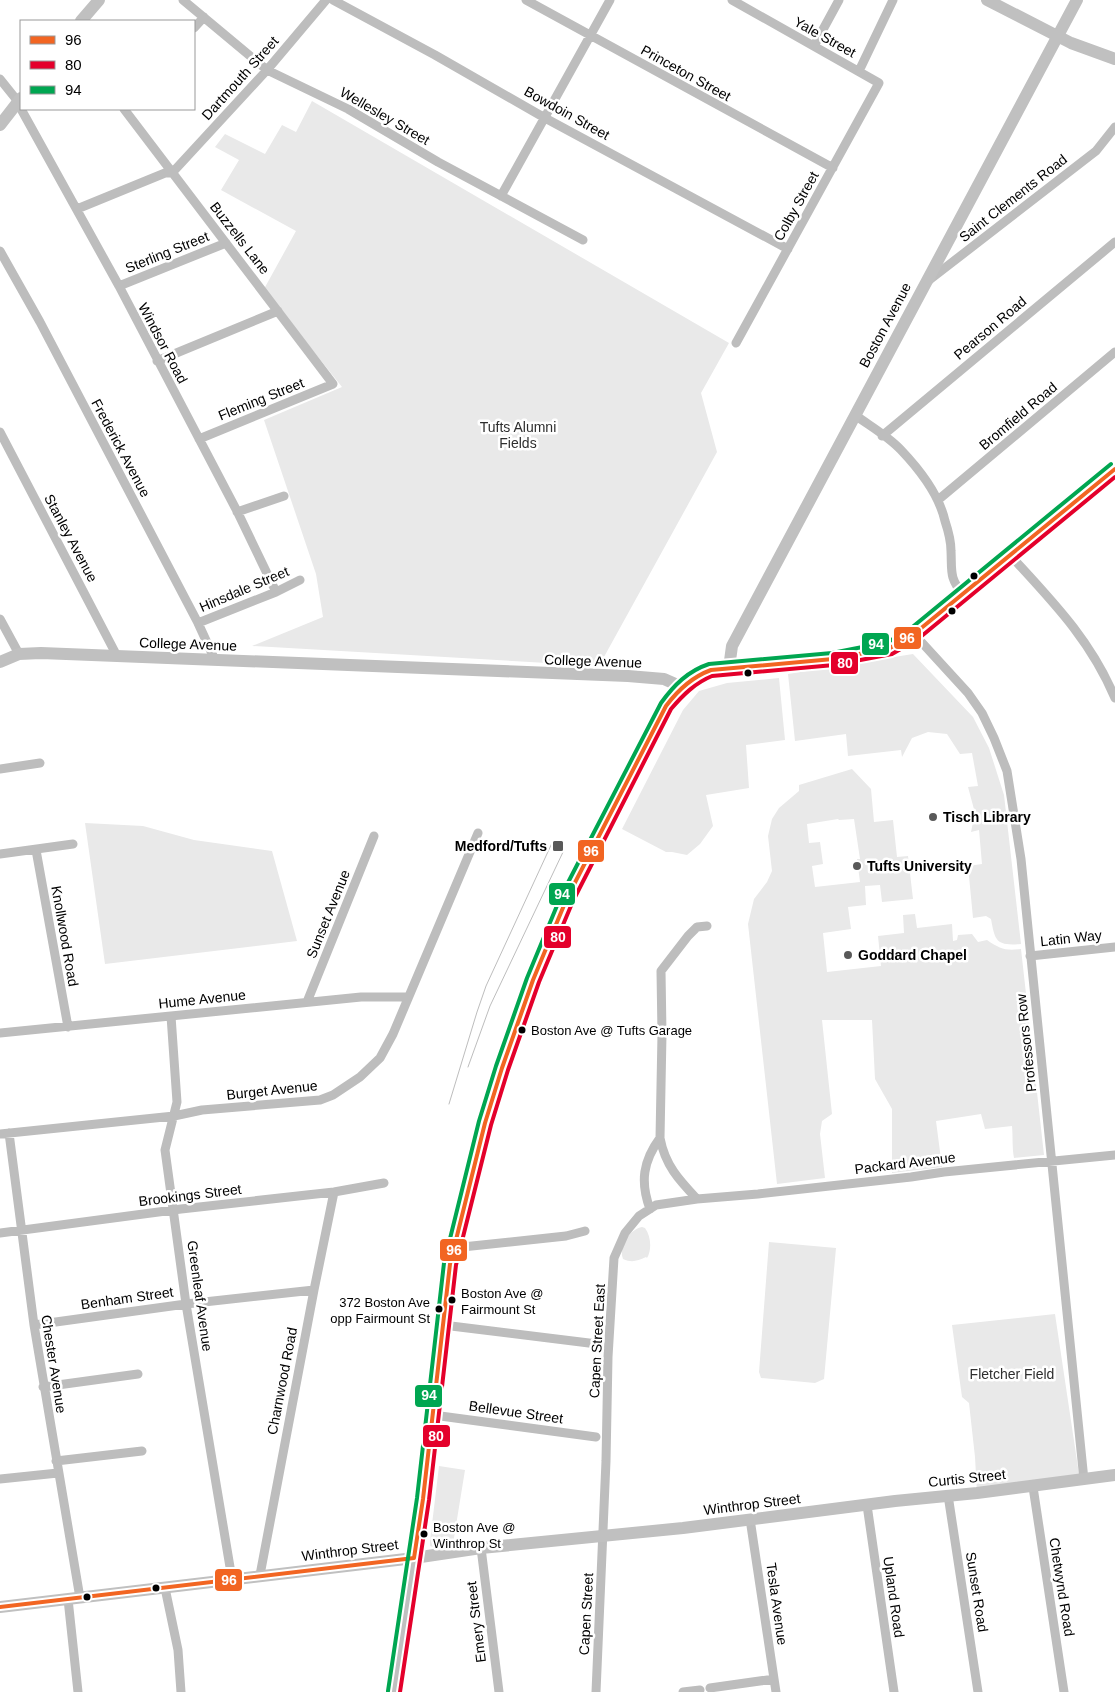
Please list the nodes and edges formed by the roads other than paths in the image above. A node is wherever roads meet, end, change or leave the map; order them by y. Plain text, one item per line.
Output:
1 (99, 0) edge
2 (183, 0) edge
3 (326, 0) edge
4 (333, 0) edge
5 (526, 0) edge
6 (610, 0) edge
7 (732, 0) edge
8 (840, 0) edge
9 (893, 0) edge
10 (987, 0) edge
11 (1077, 0) edge
12 (743, 3) edge
13 (204, 17) junction
14 (83, 20) edge
15 (195, 27) edge
16 (591, 36) junction
17 (1058, 37) junction
18 (814, 46) junction
19 (1115, 59) edge
20 (267, 70) junction
21 (859, 71) junction
22 (0, 80) edge
23 (879, 83) joint
24 (20, 103) edge
25 (20, 105) edge
26 (24, 110) edge
27 (125, 110) edge
28 (545, 118) junction
29 (0, 125) edge
30 (1115, 127) edge
31 (833, 168) junction
32 (172, 173) junction
33 (501, 196) junction
34 (77, 208) junction
35 (583, 240) dead end
36 (226, 242) junction
37 (1115, 242) edge
38 (788, 249) junction
39 (0, 251) edge
40 (924, 285) junction
41 (118, 286) junction
42 (278, 311) junction
43 (736, 343) dead end
44 (1115, 352) edge
45 (157, 361) junction
46 (333, 384) joint
47 (855, 415) junction
48 (0, 432) edge
49 (882, 436) junction
50 (199, 439) junction
51 (1114, 472) edge
52 (284, 496) dead end
53 (938, 500) junction
54 (237, 512) junction
55 (1010, 555) junction
56 (300, 580) dead end
57 (276, 592) junction
58 (963, 594) junction
59 (0, 619) edge
60 (198, 622) junction
61 (914, 634) junction
62 (19, 654) junction
63 (117, 656) junction
64 (215, 660) junction
65 (0, 662) edge
66 (729, 668) junction
67 (682, 687) junction
68 (1115, 698) edge
69 (40, 763) dead end
70 (0, 768) edge
71 (478, 833) dead end
72 (374, 836) dead end
73 (73, 844) dead end
74 (36, 850) junction
75 (0, 854) edge
76 (707, 926) dead end
77 (1115, 947) edge
78 (1030, 956) junction
79 (408, 997) junction
80 (307, 1002) junction
81 (171, 1016) junction
82 (68, 1027) junction
83 (0, 1033) edge
84 (174, 1116) junction
85 (4, 1134) edge
86 (660, 1138) junction
87 (1115, 1155) edge
88 (1052, 1161) junction
89 (384, 1183) dead end
90 (334, 1192) junction
91 (697, 1199) junction
92 (650, 1209) junction
93 (174, 1210) junction
94 (21, 1230) junction
95 (585, 1231) dead end
96 (0, 1232) edge
97 (453, 1248) junction
98 (314, 1290) junction
99 (186, 1304) junction
100 (34, 1325) junction
101 (443, 1325) junction
102 (597, 1344) dead end
103 (138, 1374) dead end
104 (43, 1387) junction
105 (433, 1415) junction
106 (596, 1437) dead end
107 (142, 1451) dead end
108 (56, 1461) junction
109 (58, 1472) junction
110 (1115, 1475) edge
111 (0, 1479) edge
112 (1084, 1480) junction
113 (1033, 1486) junction
114 (948, 1495) junction
115 (867, 1505) junction
116 (822, 1510) joint
117 (750, 1519) junction
118 (604, 1537) junction
119 (481, 1548) junction
120 (414, 1558) junction
121 (260, 1575) junction
122 (232, 1578) junction
123 (165, 1588) junction
124 (74, 1599) junction
125 (0, 1608) edge
126 (774, 1679) junction
127 (710, 1688) dead end
128 (700, 1690) dead end
129 (78, 1692) edge
130 (181, 1692) edge
131 (394, 1692) edge
132 (499, 1692) edge
133 (596, 1692) edge
134 (683, 1692) edge
135 (776, 1692) edge
136 (894, 1692) edge
137 (978, 1692) edge
138 (1064, 1692) edge

1 - 14 street
2 - 13 street, Wellesley Street
3 - 20 street, Dartmouth Street
4 - 28 street, Bowdoin Street
5 - 16 street, Princeton Street
6 - 16 street
7 - 12 street, Yale Street
8 - 18 street
9 - 21 street
10 - 17 street
11 - 17 street, Boston Avenue
12 - 18 street, Yale Street
13 - 15 street
13 - 20 street, Wellesley Street
16 - 28 street
16 - 31 street, Princeton Street
17 - 19 street
17 - 40 street, Boston Avenue
18 - 21 street, Yale Street
20 - 32 street, Dartmouth Street
20 - 33 street, Wellesley Street
21 - 23 street, Yale Street
22 - 24 street, Windsor Road
23 - 31 street, Colby Street
25 - 29 street
26 - 34 street, Windsor Road
27 - 32 street, Buzzells Lane
28 - 33 street
28 - 38 street, Bowdoin Street
30 - 40 street, Saint Clements Road
31 - 38 street, Colby Street
32 - 34 street
32 - 36 street, Buzzells Lane
33 - 35 street, Wellesley Street
34 - 41 street, Windsor Road
36 - 41 street, Sterling Street
36 - 42 street, Buzzells Lane
37 - 49 street, Pearson Road
38 - 43 street, Colby Street
39 - 60 street, Frederick Avenue
40 - 47 street, Boston Avenue
41 - 45 street, Windsor Road
42 - 45 street
42 - 46 street, Buzzells Lane
44 - 53 street, Bromfield Road
45 - 50 street, Windsor Road
46 - 50 street, Fleming Street
47 - 49 street
47 - 66 street, Boston Avenue
48 - 63 street, Stanley Avenue
49 - 53 street
50 - 54 street, Windsor Road
51 - 55 street
52 - 54 street
53 - 58 street
54 - 57 street, Windsor Road
55 - 58 street
55 - 68 street
56 - 57 street, Hinsdale Street
57 - 60 street, Hinsdale Street
58 - 61 street
59 - 62 street
60 - 64 street, Frederick Avenue
61 - 66 street
61 - 78 street, Professors Row
62 - 63 street, College Avenue
62 - 65 street, College Avenue
63 - 64 street, College Avenue
64 - 67 street, College Avenue
66 - 67 street
67 - 97 street
69 - 70 street
71 - 79 street, Burget Avenue
72 - 80 street, Sunset Avenue
73 - 74 street
74 - 75 street
74 - 82 street, Knollwood Road
76 - 86 street
77 - 78 street, Latin Way
78 - 88 street, Professors Row
79 - 80 street, Hume Avenue
79 - 84 street, Burget Avenue
80 - 81 street, Hume Avenue
81 - 82 street, Hume Avenue
81 - 84 street, Greenleaf Avenue
82 - 83 street, Hume Avenue
84 - 85 street, Burget Avenue
84 - 93 street, Greenleaf Avenue
85 - 94 street, Chester Avenue
86 - 91 street
86 - 92 street
87 - 88 street, Packard Avenue
88 - 91 street, Packard Avenue
88 - 112 street, Professors Row
89 - 90 street, Brookings Street
90 - 93 street, Brookings Street
90 - 98 street, Charnwood Road
91 - 92 street, Capen Street East
92 - 118 street, Capen Street East
93 - 94 street, Brookings Street
93 - 99 street, Greenleaf Avenue
94 - 96 street, Brookings Street
94 - 100 street, Chester Avenue
95 - 97 street
97 - 101 street
98 - 99 street, Benham Street
98 - 121 street, Charnwood Road
99 - 100 street, Benham Street
99 - 122 street, Greenleaf Avenue
100 - 104 street, Chester Avenue
101 - 102 street
101 - 105 street
103 - 104 street
104 - 108 street, Chester Avenue
105 - 106 street, Bellevue Street
105 - 120 street
107 - 108 street
108 - 109 street, Chester Avenue
109 - 111 street
109 - 124 street, Chester Avenue
110 - 112 street, Curtis Street
112 - 113 street, Curtis Street
113 - 114 street, Curtis Street
113 - 138 street, Chetwynd Road
114 - 115 street, Curtis Street
114 - 137 street, Sunset Road
115 - 116 street, Curtis Street
115 - 136 street, Upland Road
116 - 117 street, Winthrop Street
117 - 118 street, Winthrop Street
117 - 126 street, Tesla Avenue
118 - 119 street, Winthrop Street
118 - 133 street, Capen Street
119 - 120 street, Winthrop Street
119 - 132 street, Emery Street
120 - 121 street, Winthrop Street
120 - 131 street
121 - 122 street, Winthrop Street
122 - 123 street, Winthrop Street
123 - 124 street, Winthrop Street
123 - 130 street
124 - 125 street, Winthrop Street
124 - 129 street, Chester Avenue
126 - 127 street
126 - 135 street, Tesla Avenue
128 - 134 street

